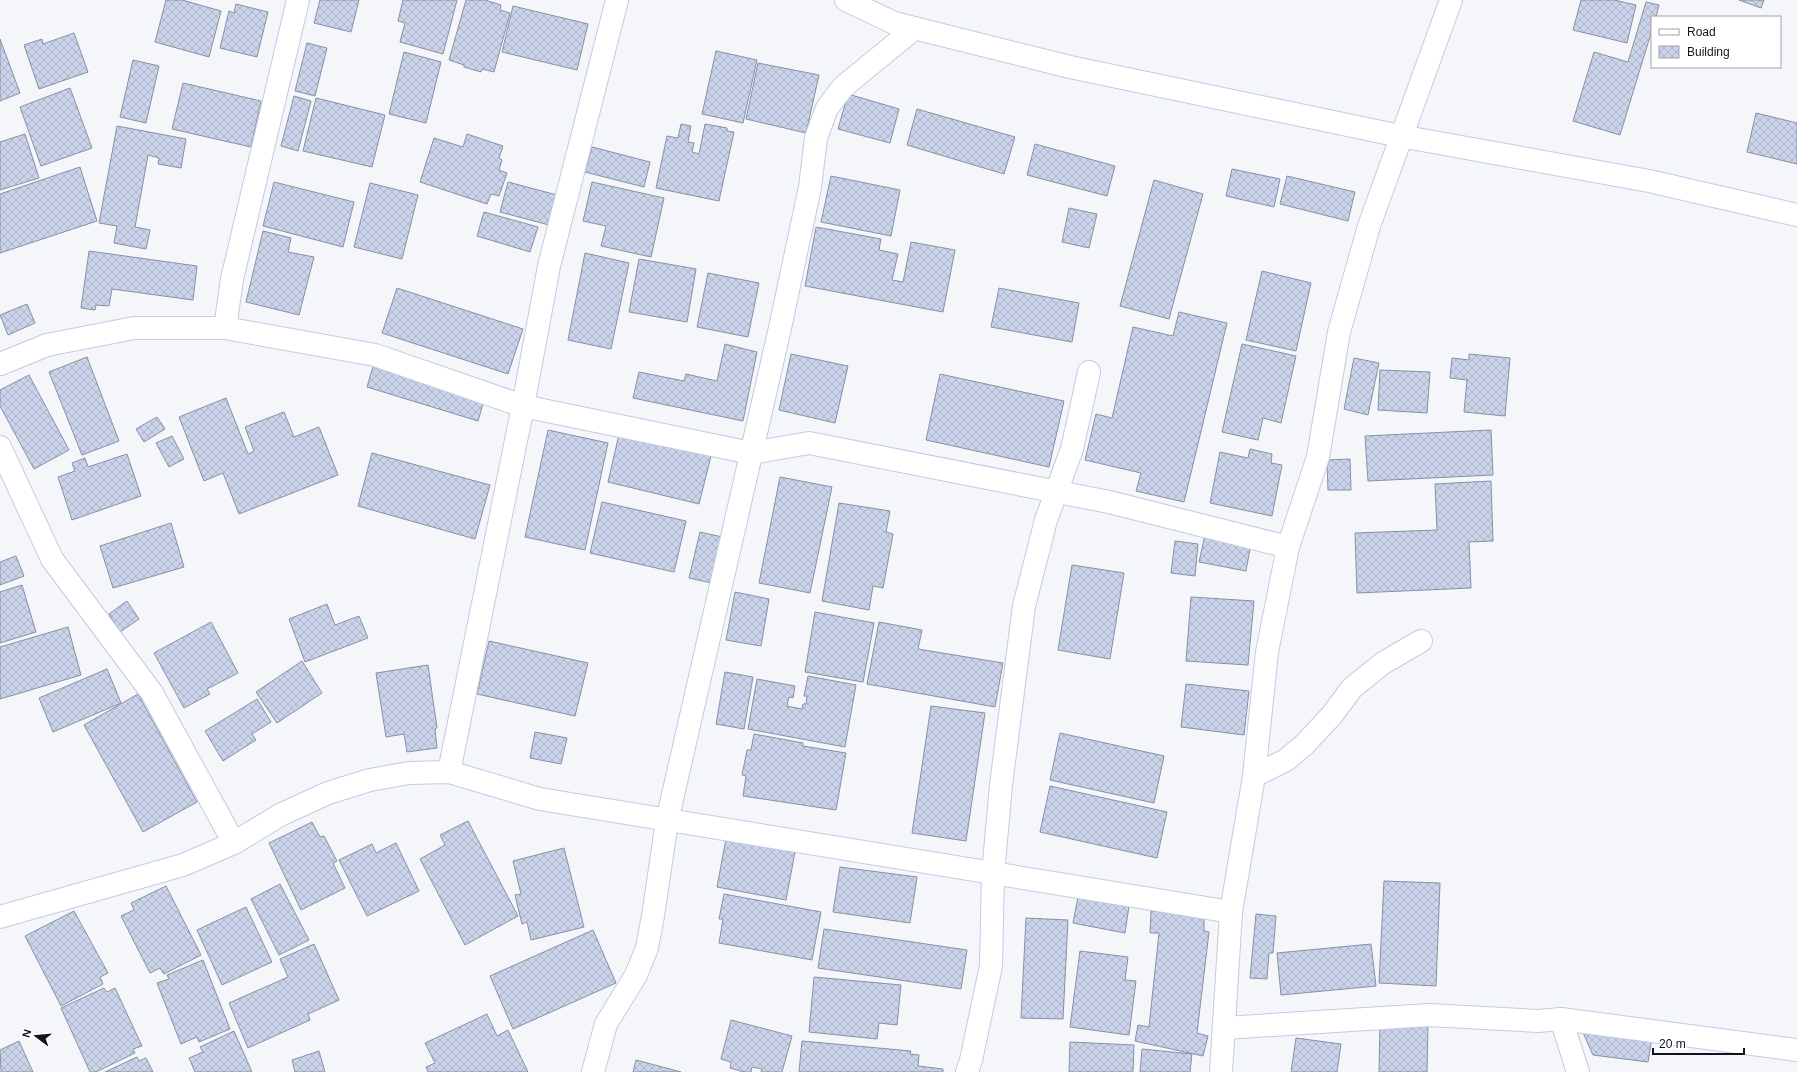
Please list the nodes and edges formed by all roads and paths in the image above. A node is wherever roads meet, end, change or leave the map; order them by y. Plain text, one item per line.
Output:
1 (298, 0) edge
2 (617, 0) edge
3 (846, 0) edge
4 (1451, 0) edge
5 (915, 28) junction
6 (1400, 136) junction
7 (1797, 215) edge
8 (225, 328) junction
9 (0, 364) edge
10 (1089, 372) dead end
11 (523, 406) junction
12 (0, 447) edge
13 (750, 453) junction
14 (1288, 547) junction
15 (1421, 641) dead end
16 (449, 772) junction
17 (1254, 776) junction
18 (668, 821) junction
19 (234, 843) junction
20 (994, 874) junction
21 (1230, 912) junction
22 (0, 917) edge
23 (1561, 1019) junction
24 (1225, 1028) junction
25 (1797, 1050) edge
26 (593, 1072) edge
27 (967, 1072) edge
28 (1222, 1072) edge
29 (1578, 1072) edge

1 - 8 street
2 - 11 street
3 - 5 street
4 - 6 street
5 - 6 street
5 - 13 street
6 - 7 street
6 - 14 street
8 - 9 street
8 - 11 street
10 - 20 street
11 - 13 street
11 - 16 street
12 - 19 street
13 - 14 street
13 - 18 street
14 - 17 street
15 - 17 street
16 - 18 street
16 - 19 street
17 - 21 street
18 - 20 street
18 - 26 street
19 - 22 street
20 - 21 street
20 - 27 street
21 - 24 street
23 - 24 street
23 - 25 street
23 - 29 street
24 - 28 street

